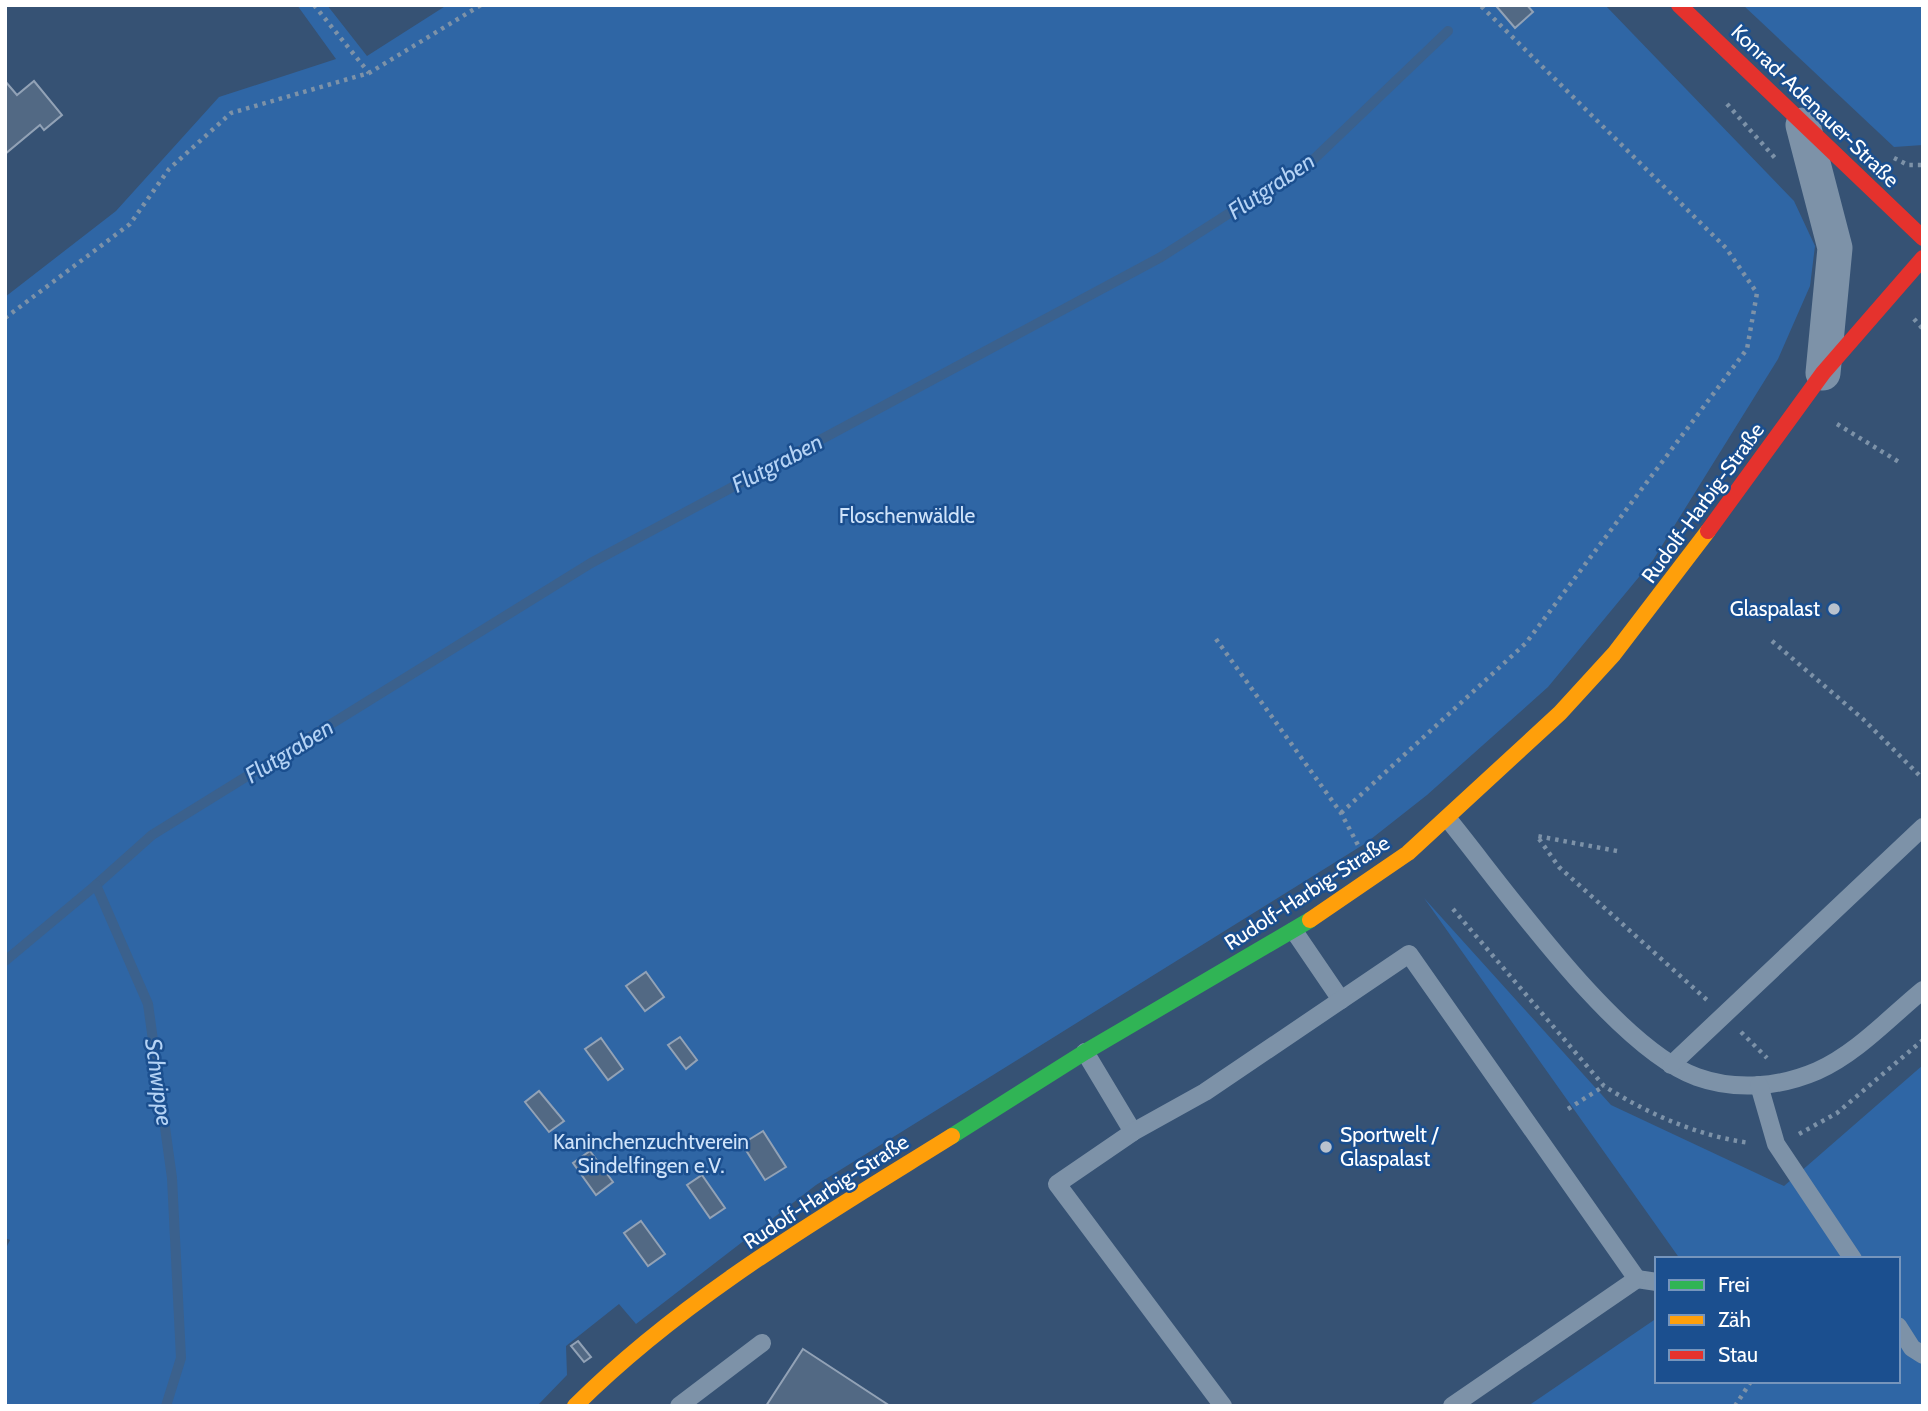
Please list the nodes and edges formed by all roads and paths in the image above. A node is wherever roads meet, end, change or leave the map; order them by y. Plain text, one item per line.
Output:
1 (314, 5) edge
2 (481, 5) edge
3 (1480, 5) edge
4 (1679, 5) edge
5 (369, 74) junction
6 (1803, 125) junction
7 (1923, 238) edge
8 (1923, 258) edge
9 (5, 318) edge
10 (1823, 373) junction
11 (1837, 424) dead end
12 (1899, 462) dead end
13 (1216, 639) dead end
14 (1772, 641) dead end
15 (1923, 779) edge
16 (1341, 813) junction
17 (1448, 818) junction
18 (1923, 827) edge
19 (1617, 850) dead end
20 (1380, 874) junction
21 (1453, 909) dead end
22 (1294, 930) junction
23 (1923, 990) edge
24 (1340, 1000) junction
25 (1724, 1014) junction
26 (1923, 1040) edge
27 (1085, 1052) junction
28 (1671, 1065) junction
29 (1789, 1081) junction
30 (1759, 1085) junction
31 (1605, 1086) junction
32 (1568, 1109) dead end
33 (1133, 1132) junction
34 (1776, 1144) junction
35 (1852, 1257) edge
36 (1637, 1279) junction
37 (1655, 1282) edge
38 (1900, 1330) edge
39 (762, 1343) dead end
40 (1911, 1350) edge
41 (1750, 1383) dead end
42 (575, 1406) edge
43 (679, 1406) edge
44 (1223, 1406) edge
45 (1452, 1406) edge
46 (1735, 1406) edge

1 - 5 path
2 - 5 path
3 - 16 path
4 - 6 street, Konrad-Adenauer-Straße
5 - 9 path
6 - 7 street, Konrad-Adenauer-Straße
6 - 10 street
8 - 10 street, Rudolf-Harbig-Straße
10 - 17 street, Rudolf-Harbig-Straße
11 - 12 path
13 - 16 path
14 - 15 path
16 - 20 path
17 - 20 street, Rudolf-Harbig-Straße
17 - 28 lane
18 - 25 lane
19 - 25 path
20 - 22 street, Rudolf-Harbig-Straße
21 - 31 path
22 - 24 lane
22 - 27 street, Rudolf-Harbig-Straße
23 - 29 lane
24 - 33 lane
24 - 36 lane
25 - 28 lane
25 - 29 path
26 - 34 path
27 - 33 lane
27 - 42 street, Rudolf-Harbig-Straße
28 - 30 lane
29 - 30 lane
30 - 34 lane
31 - 32 path
31 - 34 path
33 - 44 lane
34 - 35 lane
36 - 37 lane
36 - 45 lane
38 - 40 lane
39 - 43 lane
41 - 46 path

